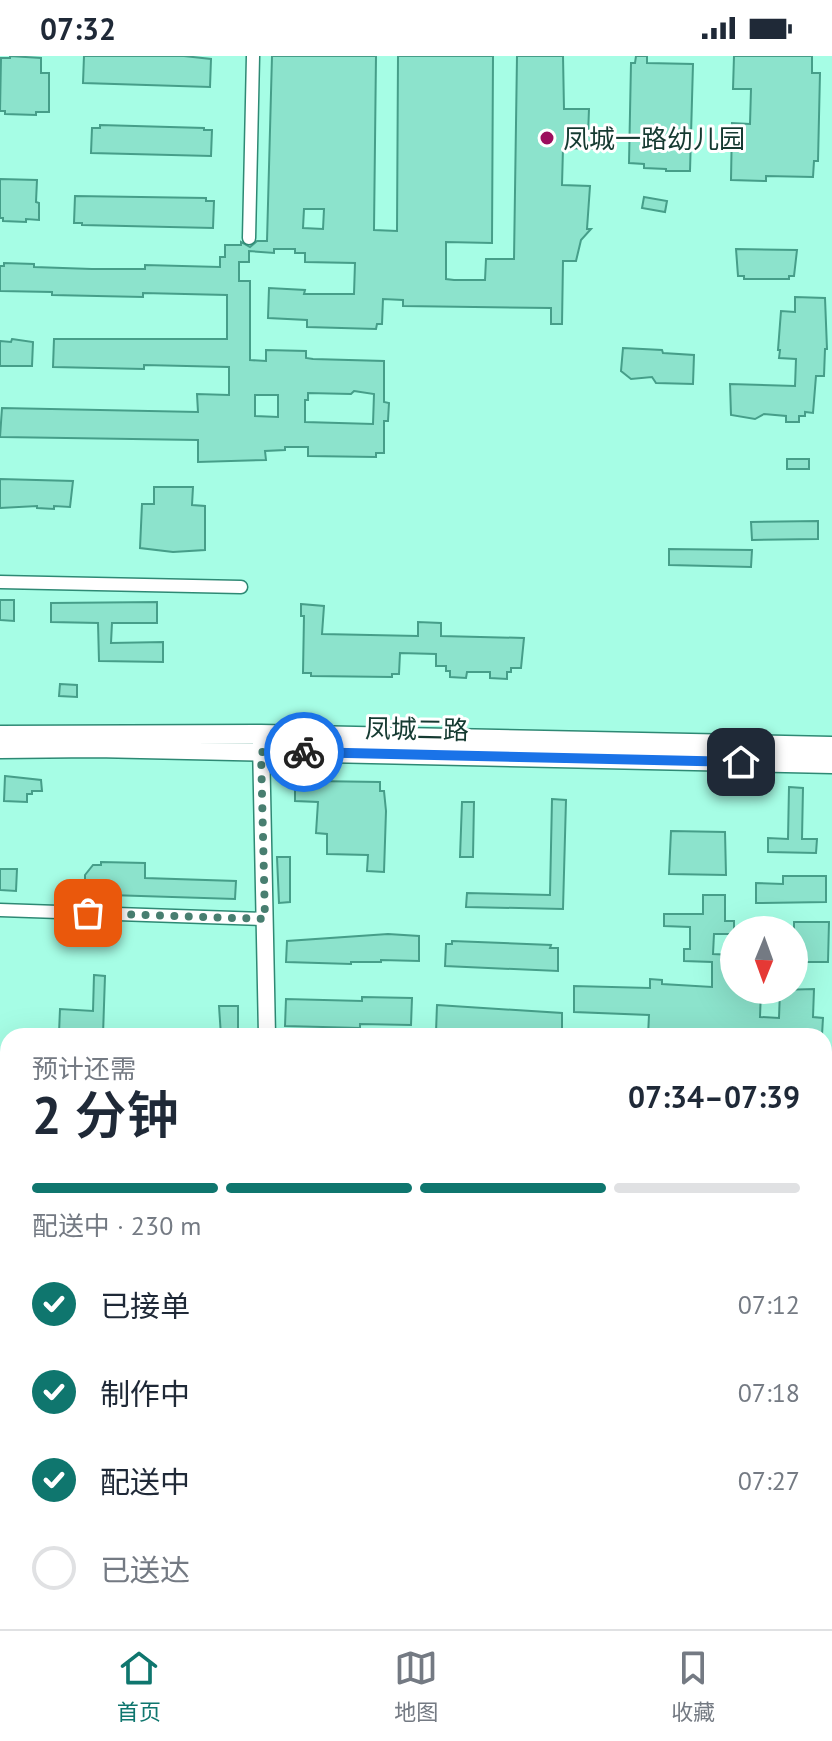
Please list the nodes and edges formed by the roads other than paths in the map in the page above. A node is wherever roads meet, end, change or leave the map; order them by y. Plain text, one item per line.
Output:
1 (253, 56) edge
2 (249, 238) dead end
3 (0, 582) edge
4 (241, 587) dead end
5 (0, 735) edge
6 (261, 743) junction
7 (832, 746) edge
8 (0, 749) edge
9 (832, 764) edge
10 (0, 910) edge
11 (265, 919) junction
12 (267, 1028) edge

1 - 2 street
3 - 4 street
5 - 6 main road, 凤城二路
6 - 7 main road, 凤城二路
6 - 8 main road, 凤城二路
6 - 9 main road, 凤城二路
6 - 11 street
10 - 11 street
11 - 12 street

